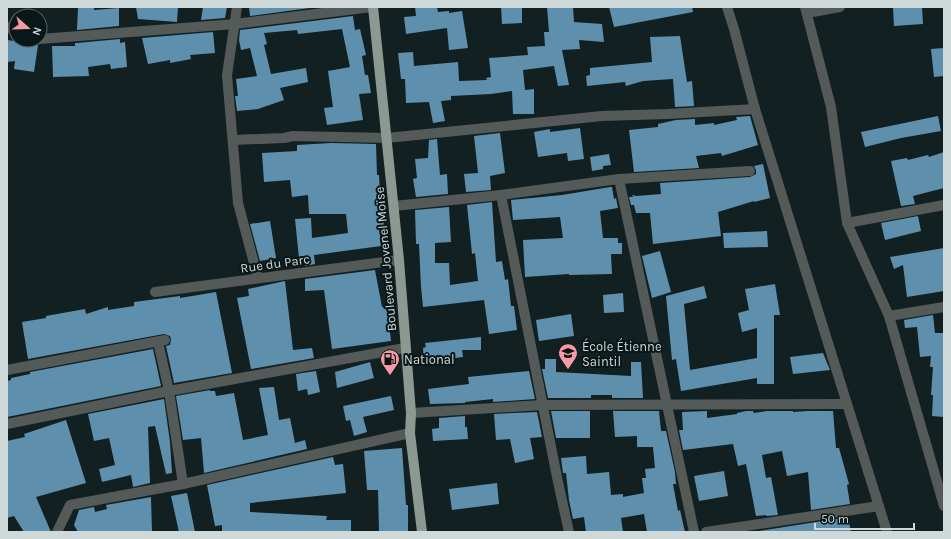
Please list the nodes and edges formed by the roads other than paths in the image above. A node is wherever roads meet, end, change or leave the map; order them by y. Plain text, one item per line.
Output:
1 (237, 7) edge
2 (373, 7) edge
3 (727, 7) edge
4 (840, 7) edge
5 (806, 10) edge
6 (235, 24) junction
7 (48, 38) edge
8 (754, 109) junction
9 (387, 138) junction
10 (233, 140) junction
11 (750, 171) dead end
12 (619, 179) junction
13 (501, 195) junction
14 (944, 205) edge
15 (394, 206) junction
16 (847, 223) junction
17 (399, 260) junction
18 (258, 278) junction
19 (155, 292) dead end
20 (944, 307) edge
21 (889, 316) junction
22 (405, 348) junction
23 (7, 370) edge
24 (169, 391) junction
25 (666, 404) junction
26 (847, 404) junction
27 (543, 405) junction
28 (411, 413) junction
29 (7, 424) edge
30 (410, 433) junction
31 (183, 484) junction
32 (879, 506) junction
33 (944, 506) edge
34 (57, 532) edge
35 (422, 532) edge
36 (569, 532) edge
37 (694, 532) edge
38 (706, 532) edge
39 (887, 532) edge

1 - 6 street
2 - 6 street
2 - 9 main road, Boulevard Jovenel Moïse
3 - 8 street
4 - 5 street
5 - 16 street
6 - 7 street
6 - 10 street
8 - 9 street
8 - 26 street
9 - 10 street
9 - 15 main road, Boulevard Jovenel Moïse
10 - 18 street
11 - 12 street
12 - 13 street
12 - 25 street
13 - 15 street
13 - 27 street
14 - 16 street
15 - 17 main road, Boulevard Jovenel Moïse
16 - 21 street
17 - 18 street, Rue du Parc
17 - 22 main road, Boulevard Jovenel Moïse
18 - 19 street, Rue du Parc
20 - 21 street
21 - 33 street
22 - 24 street
22 - 28 main road, Boulevard Jovenel Moïse
23 - 24 street
24 - 29 street
24 - 31 street
25 - 26 street
25 - 27 street
25 - 37 street
26 - 32 street
27 - 28 street
27 - 36 street
28 - 30 main road, Boulevard Jovenel Moïse
30 - 31 street
30 - 35 main road, Boulevard Jovenel Moïse
31 - 34 street
32 - 38 street
32 - 39 street

